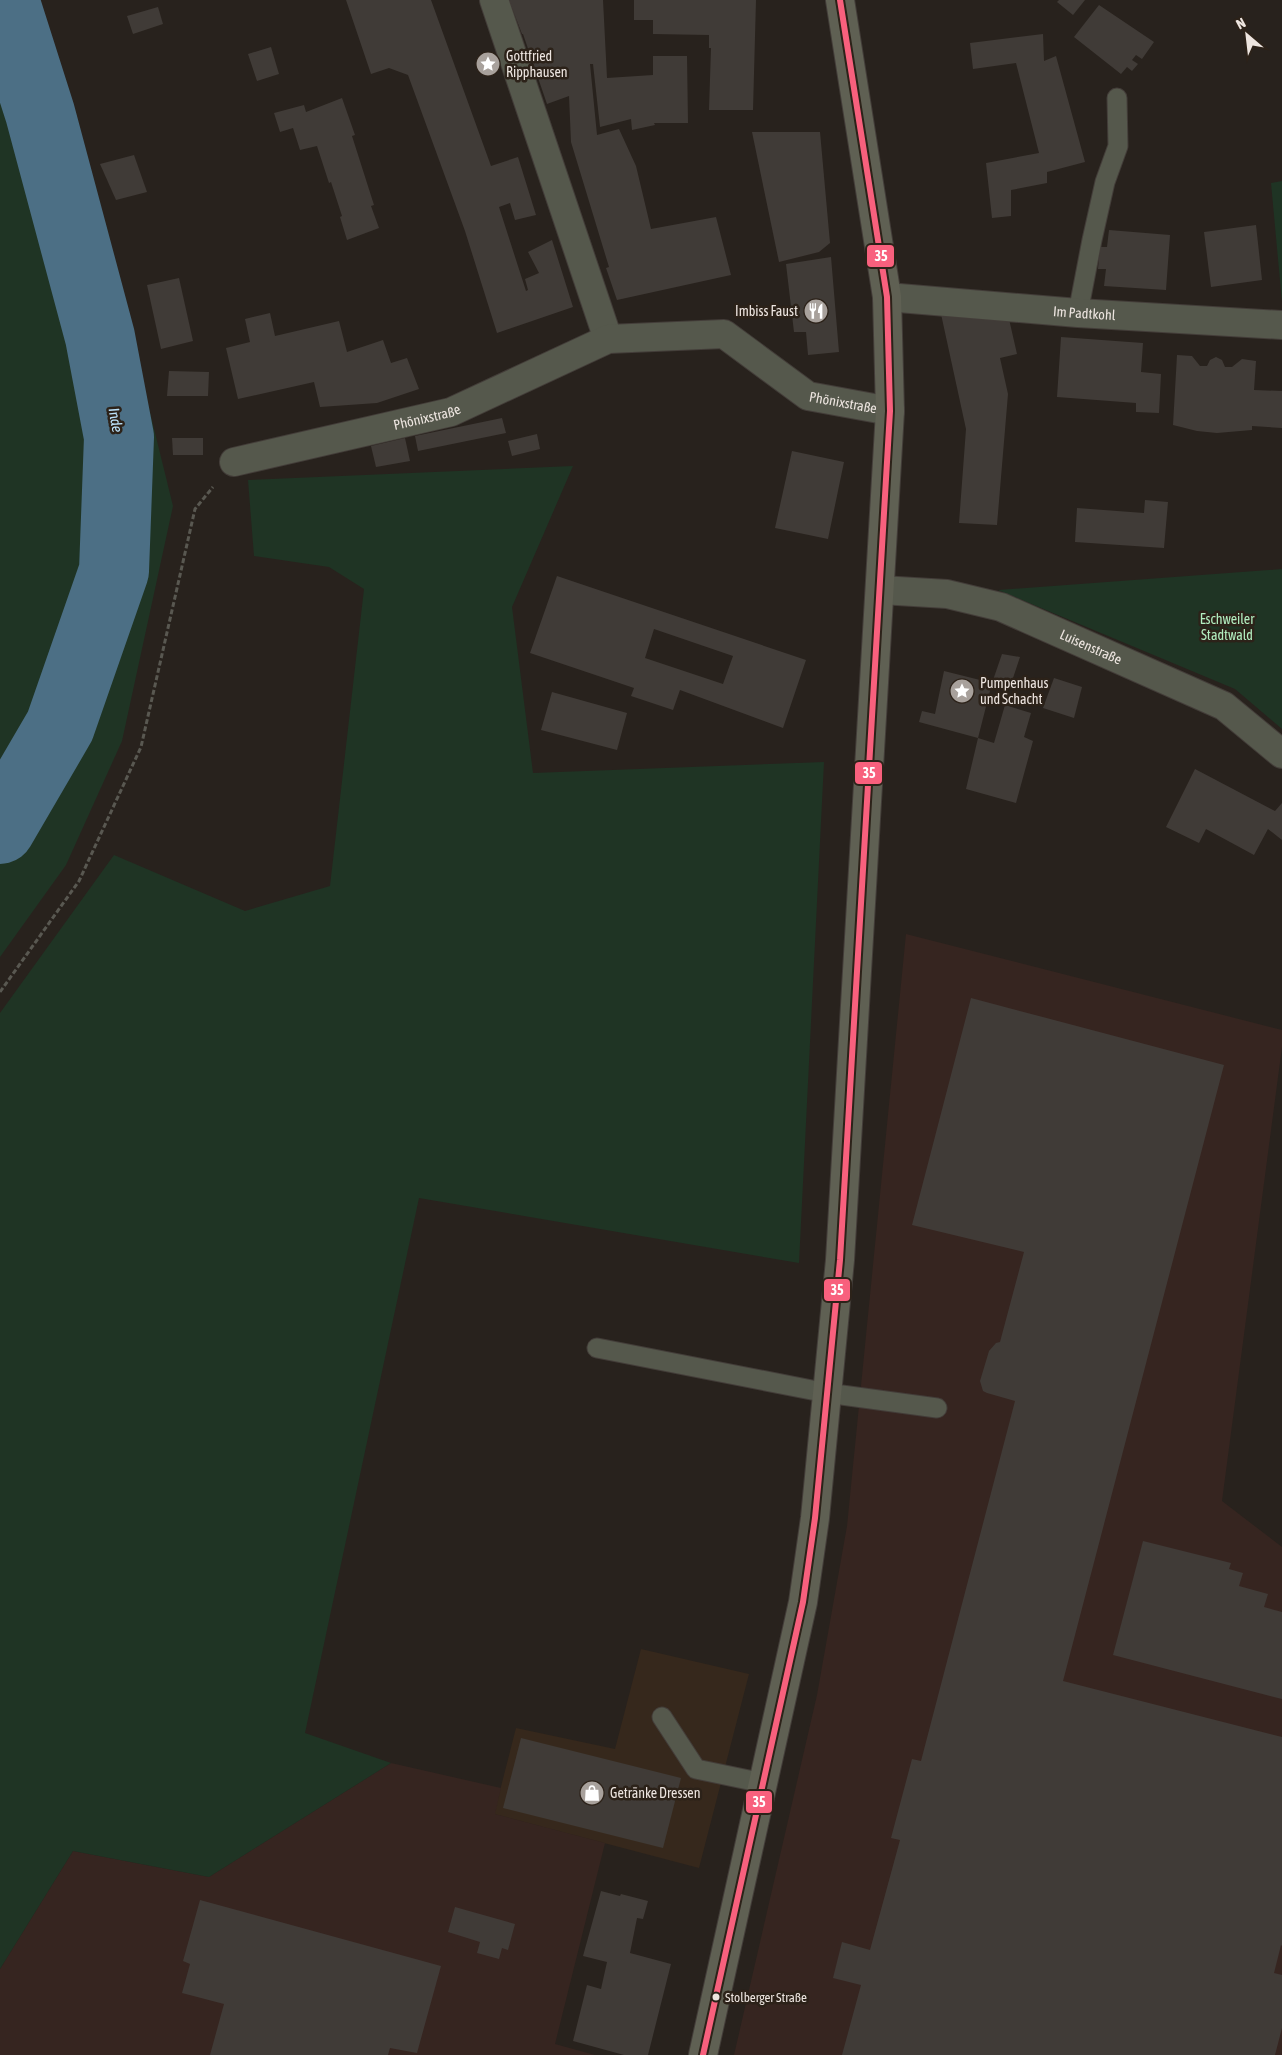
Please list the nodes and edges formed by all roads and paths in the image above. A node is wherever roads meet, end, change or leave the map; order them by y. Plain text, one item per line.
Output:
1 (494, 0) edge
2 (840, 0) edge
3 (1117, 98) dead end
4 (886, 297) junction
5 (1078, 313) junction
6 (1282, 325) edge
7 (608, 339) junction
8 (890, 411) junction
9 (234, 462) joint
10 (881, 590) junction
11 (1282, 754) edge
12 (0, 992) edge
13 (597, 1348) dead end
14 (827, 1393) junction
15 (937, 1408) dead end
16 (662, 1717) dead end
17 (763, 1783) junction
18 (703, 2055) edge

1 - 7 street
2 - 4 main road
3 - 5 lane
4 - 5 street, Im Padtkohl
4 - 8 main road
5 - 6 street, Im Padtkohl
7 - 8 street, Phönixstraße
7 - 9 street, Phönixstraße
8 - 10 main road
9 - 12 path
10 - 11 street, Luisenstraße
10 - 14 main road
13 - 14 lane
14 - 15 lane
14 - 17 main road
16 - 17 lane
17 - 18 main road

